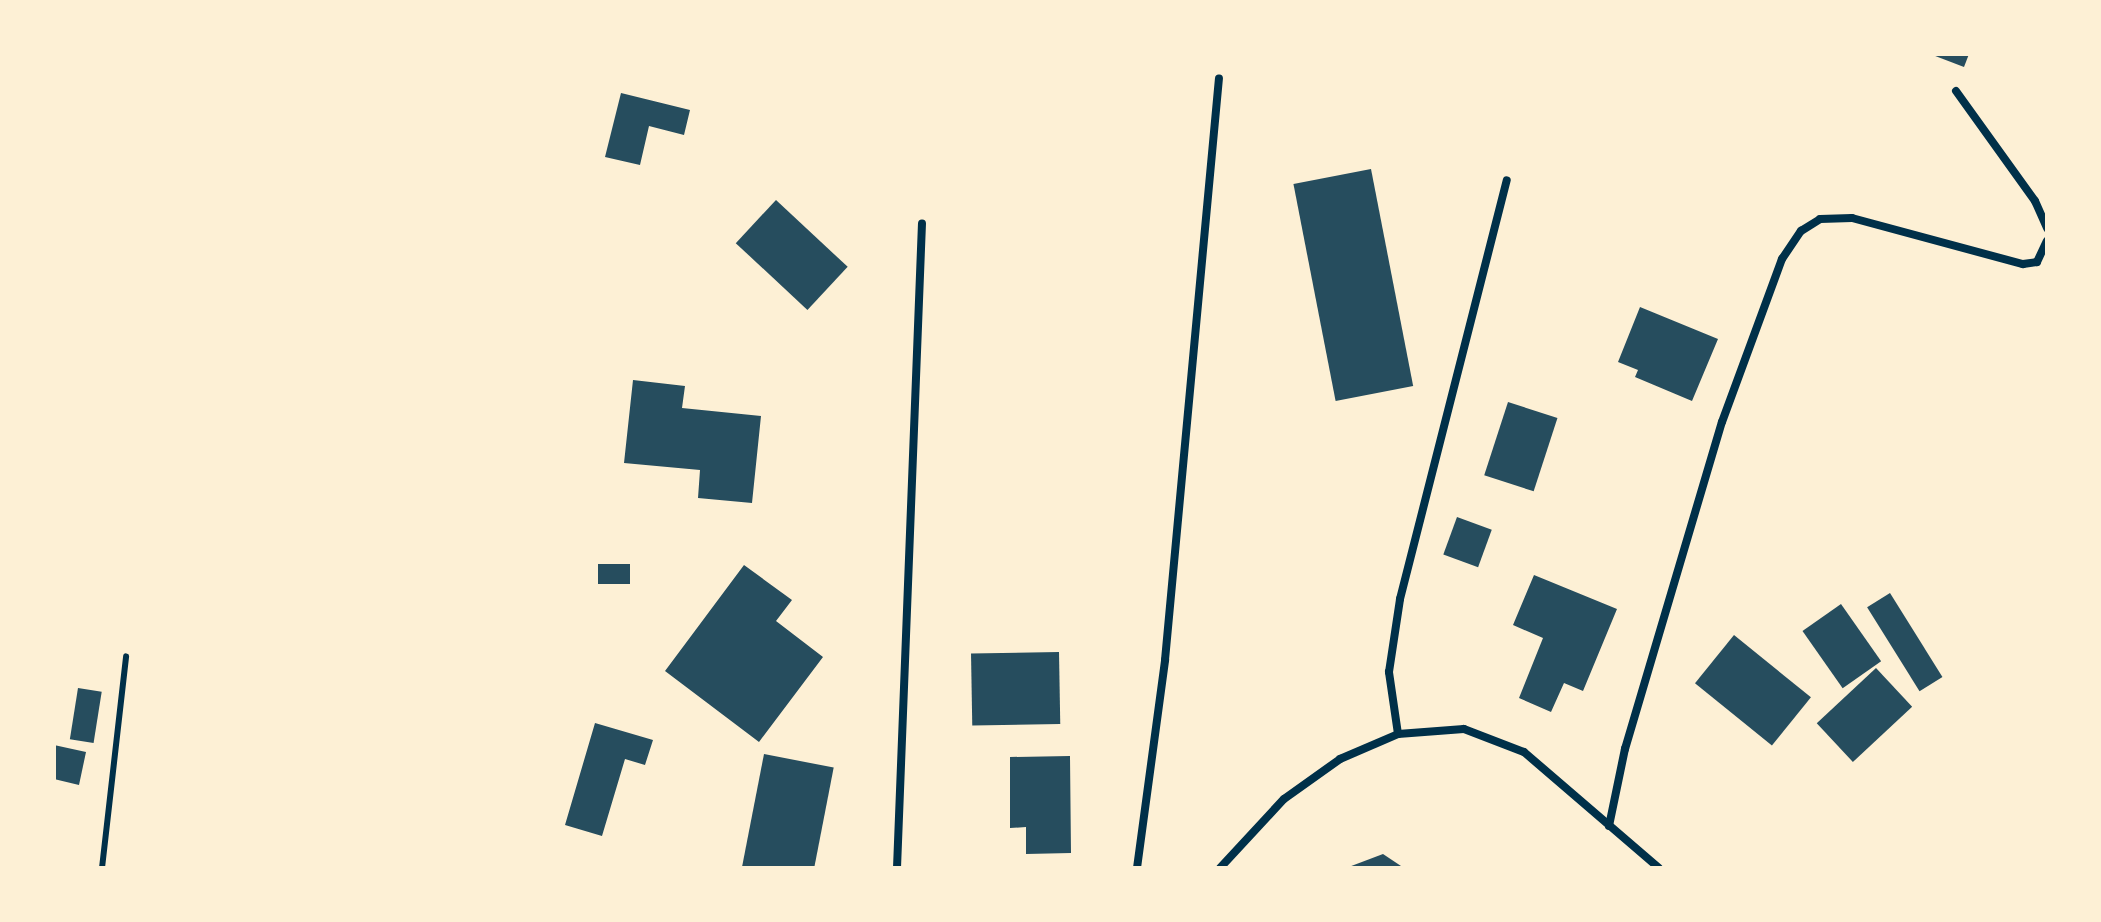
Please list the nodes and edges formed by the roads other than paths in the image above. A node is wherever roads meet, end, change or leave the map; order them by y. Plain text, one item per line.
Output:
1 (1219, 78) dead end
2 (1956, 91) dead end
3 (1507, 180) dead end
4 (922, 223) dead end
5 (2047, 228) edge
6 (2047, 241) edge
7 (126, 656) dead end
8 (1398, 734) junction
9 (1609, 826) junction
10 (102, 868) edge
11 (897, 868) edge
12 (1137, 868) edge
13 (1220, 868) edge
14 (1659, 868) edge

1 - 12 street
2 - 5 street
3 - 8 street
4 - 11 street
6 - 9 street
7 - 10 lane
8 - 9 street
8 - 13 street
9 - 14 street

